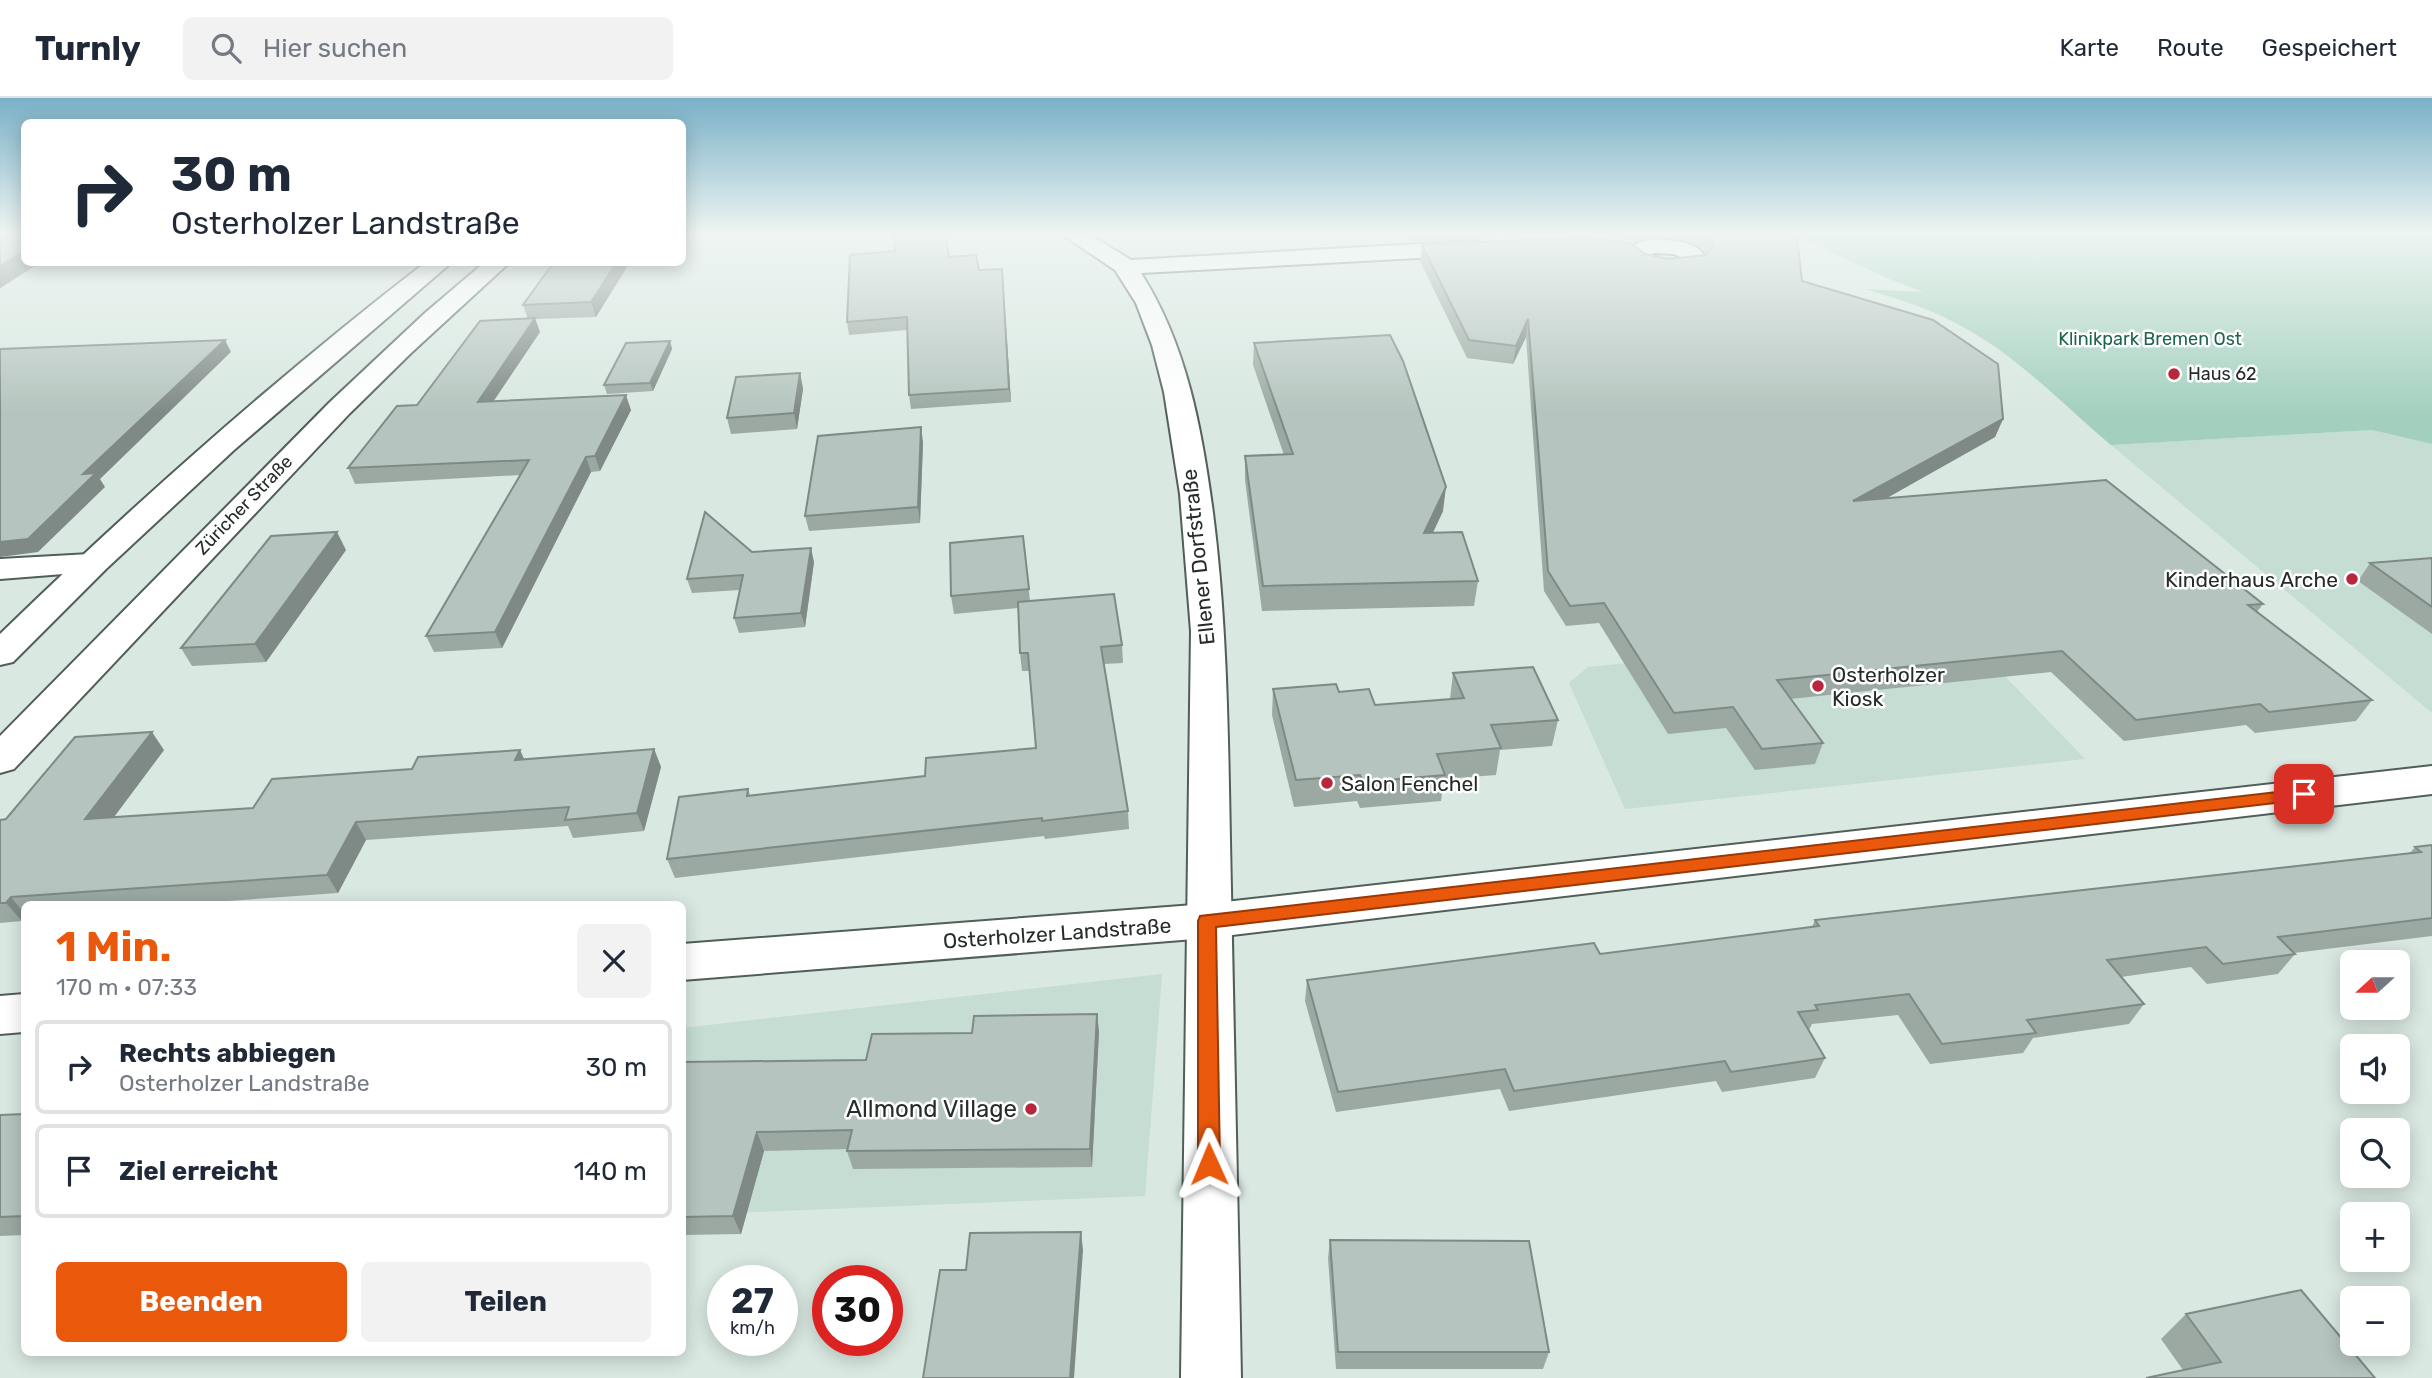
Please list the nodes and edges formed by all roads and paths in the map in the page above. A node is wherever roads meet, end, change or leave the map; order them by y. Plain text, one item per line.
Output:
1 (400, 295) edge
2 (458, 295) edge
3 (1144, 295) edge
4 (90, 564) junction
5 (0, 569) edge
6 (0, 654) edge
7 (0, 760) edge
8 (2432, 780) edge
9 (1207, 921) junction
10 (686, 962) edge
11 (21, 1013) edge
12 (0, 1015) edge
13 (1211, 1378) edge

1 - 4 main road
2 - 7 main road, Züricher Straße
3 - 9 main road, Ellener Dorfstraße
4 - 5 main road
4 - 6 main road
8 - 9 main road, Osterholzer Landstraße
9 - 10 main road, Osterholzer Landstraße
9 - 13 main road, Ellener Dorfstraße
11 - 12 main road

